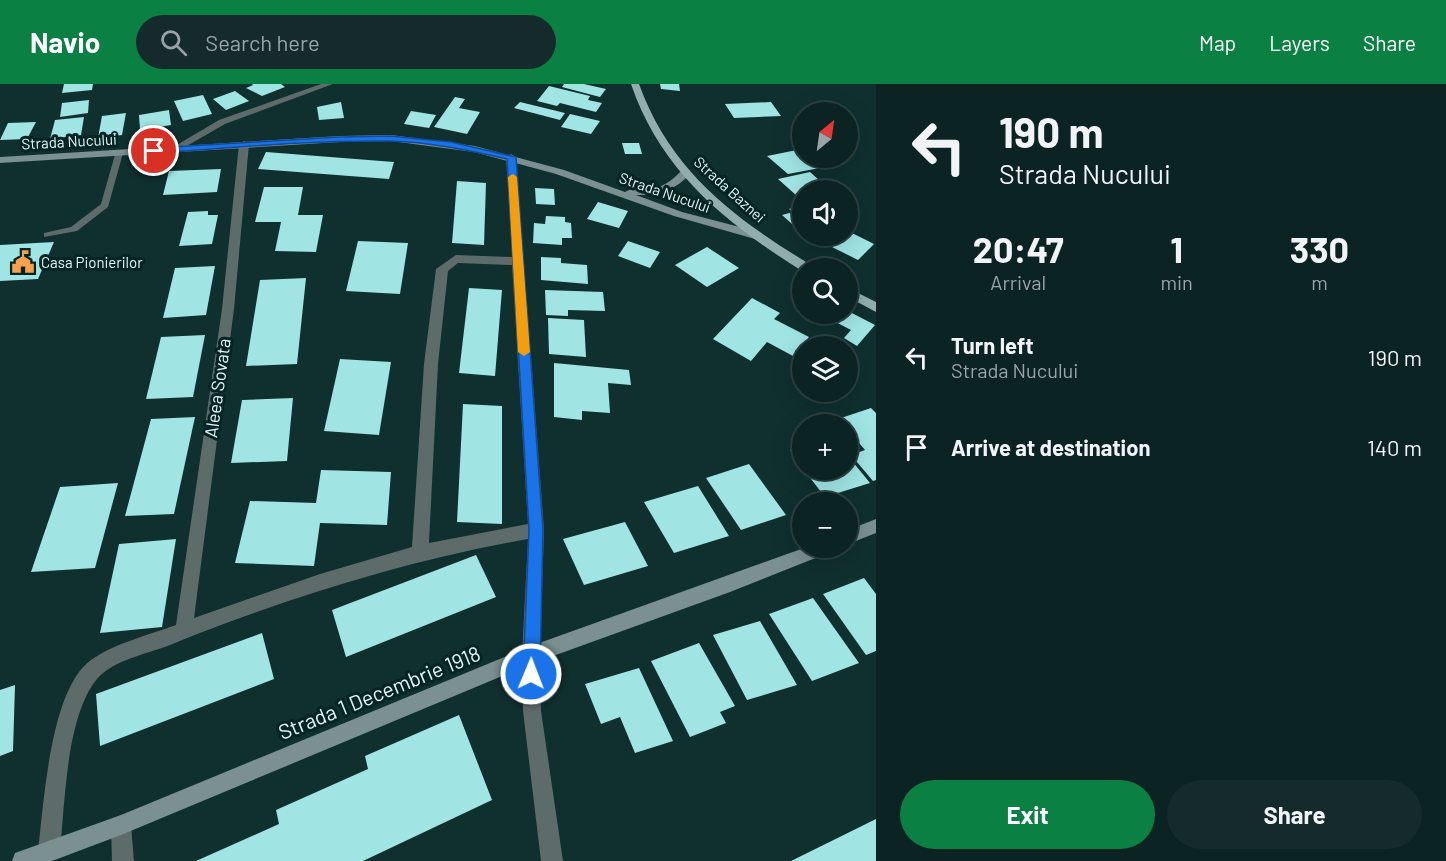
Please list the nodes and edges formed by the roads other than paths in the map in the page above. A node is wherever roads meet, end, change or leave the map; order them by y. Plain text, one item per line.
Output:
1 (329, 84) edge
2 (635, 84) edge
3 (244, 144) junction
4 (175, 149) junction
5 (119, 153) junction
6 (511, 157) junction
7 (0, 160) edge
8 (686, 172) junction
9 (601, 186) junction
10 (47, 235) dead end
11 (755, 235) junction
12 (792, 258) edge
13 (518, 261) junction
14 (858, 298) edge
15 (876, 308) edge
16 (876, 526) edge
17 (536, 530) junction
18 (858, 533) edge
19 (420, 553) junction
20 (796, 558) edge
21 (184, 630) junction
22 (531, 655) junction
23 (121, 825) junction
24 (49, 851) junction
25 (23, 861) edge
26 (123, 861) edge
27 (552, 861) edge

1 - 4 street
2 - 8 main road, Strada Baznei
3 - 4 main road, Strada Nucului
3 - 6 main road, Strada Nucului
3 - 21 street, Aleea Sovata
4 - 5 main road, Strada Nucului
5 - 7 main road, Strada Nucului
5 - 10 lane
6 - 9 main road, Strada Nucului
6 - 13 street
8 - 9 main road, Strada Nucului
8 - 11 main road, Strada Baznei
9 - 11 main road, Strada Nucului
11 - 12 main road, Strada Baznei
13 - 17 street
13 - 19 street
14 - 15 main road
16 - 18 main road
17 - 19 street
17 - 22 street
19 - 21 street
20 - 22 main road, Strada 1 Decembrie 1918
21 - 24 street
22 - 23 main road, Strada 1 Decembrie 1918
22 - 27 street
23 - 24 main road, Strada 1 Decembrie 1918
23 - 26 street
24 - 25 main road, Strada 1 Decembrie 1918

